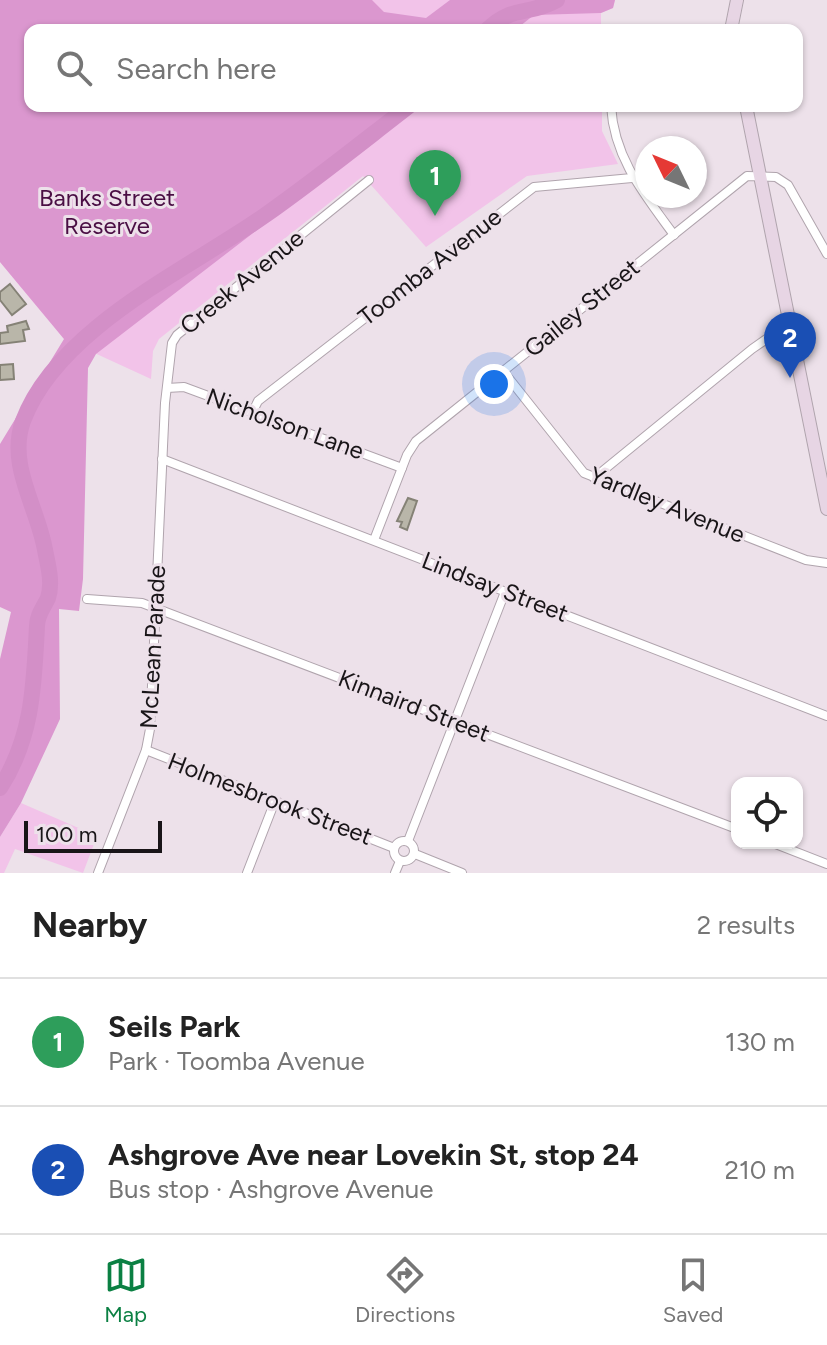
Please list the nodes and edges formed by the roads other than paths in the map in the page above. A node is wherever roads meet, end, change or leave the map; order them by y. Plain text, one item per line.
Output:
1 (737, 0) edge
2 (732, 24) edge
3 (611, 112) edge
4 (747, 112) edge
5 (761, 177) junction
6 (632, 178) junction
7 (369, 180) dead end
8 (674, 235) junction
9 (827, 254) edge
10 (790, 329) junction
11 (503, 371) junction
12 (167, 388) junction
13 (253, 411) junction
14 (162, 459) junction
15 (402, 468) junction
16 (594, 478) junction
17 (827, 509) edge
18 (374, 540) junction
19 (827, 563) edge
20 (505, 592) junction
21 (87, 599) dead end
22 (154, 607) junction
23 (827, 716) edge
24 (454, 721) junction
25 (146, 750) junction
26 (275, 801) junction
27 (731, 827) edge
28 (408, 841) junction
29 (394, 848) junction
30 (788, 849) edge
31 (415, 854) junction
32 (400, 861) junction
33 (827, 864) edge
34 (98, 873) edge
35 (247, 873) edge
36 (395, 873) edge
37 (462, 873) edge

1 - 2 main road
3 - 6 street
4 - 5 main road
5 - 8 street, Gailey Street
5 - 9 street
5 - 10 main road
6 - 8 street
6 - 13 street, Toomba Avenue
7 - 12 street, Creek Avenue
8 - 11 street, Gailey Street
10 - 16 street
10 - 17 main road
11 - 15 street, Gailey Street
11 - 16 street, Yardley Avenue
12 - 13 street, Nicholson Lane
12 - 14 street, Creek Avenue
13 - 15 street, Nicholson Lane
14 - 18 street, Lindsay Street
14 - 22 street, McLean Parade
15 - 18 street, Gailey Street
16 - 19 street, Yardley Avenue
18 - 20 street, Lindsay Street
20 - 23 street, Lindsay Street
20 - 24 street
21 - 22 street, Kinnaird Street
22 - 24 street, Kinnaird Street
22 - 25 street, McLean Parade
24 - 27 street, Kinnaird Street
24 - 28 street
25 - 26 street, Holmesbrook Street
25 - 34 street, McLean Parade
26 - 29 street, Holmesbrook Street
26 - 35 street
28 - 29 street
28 - 31 street
29 - 32 street
30 - 33 street
31 - 32 street
31 - 37 street
32 - 36 street

